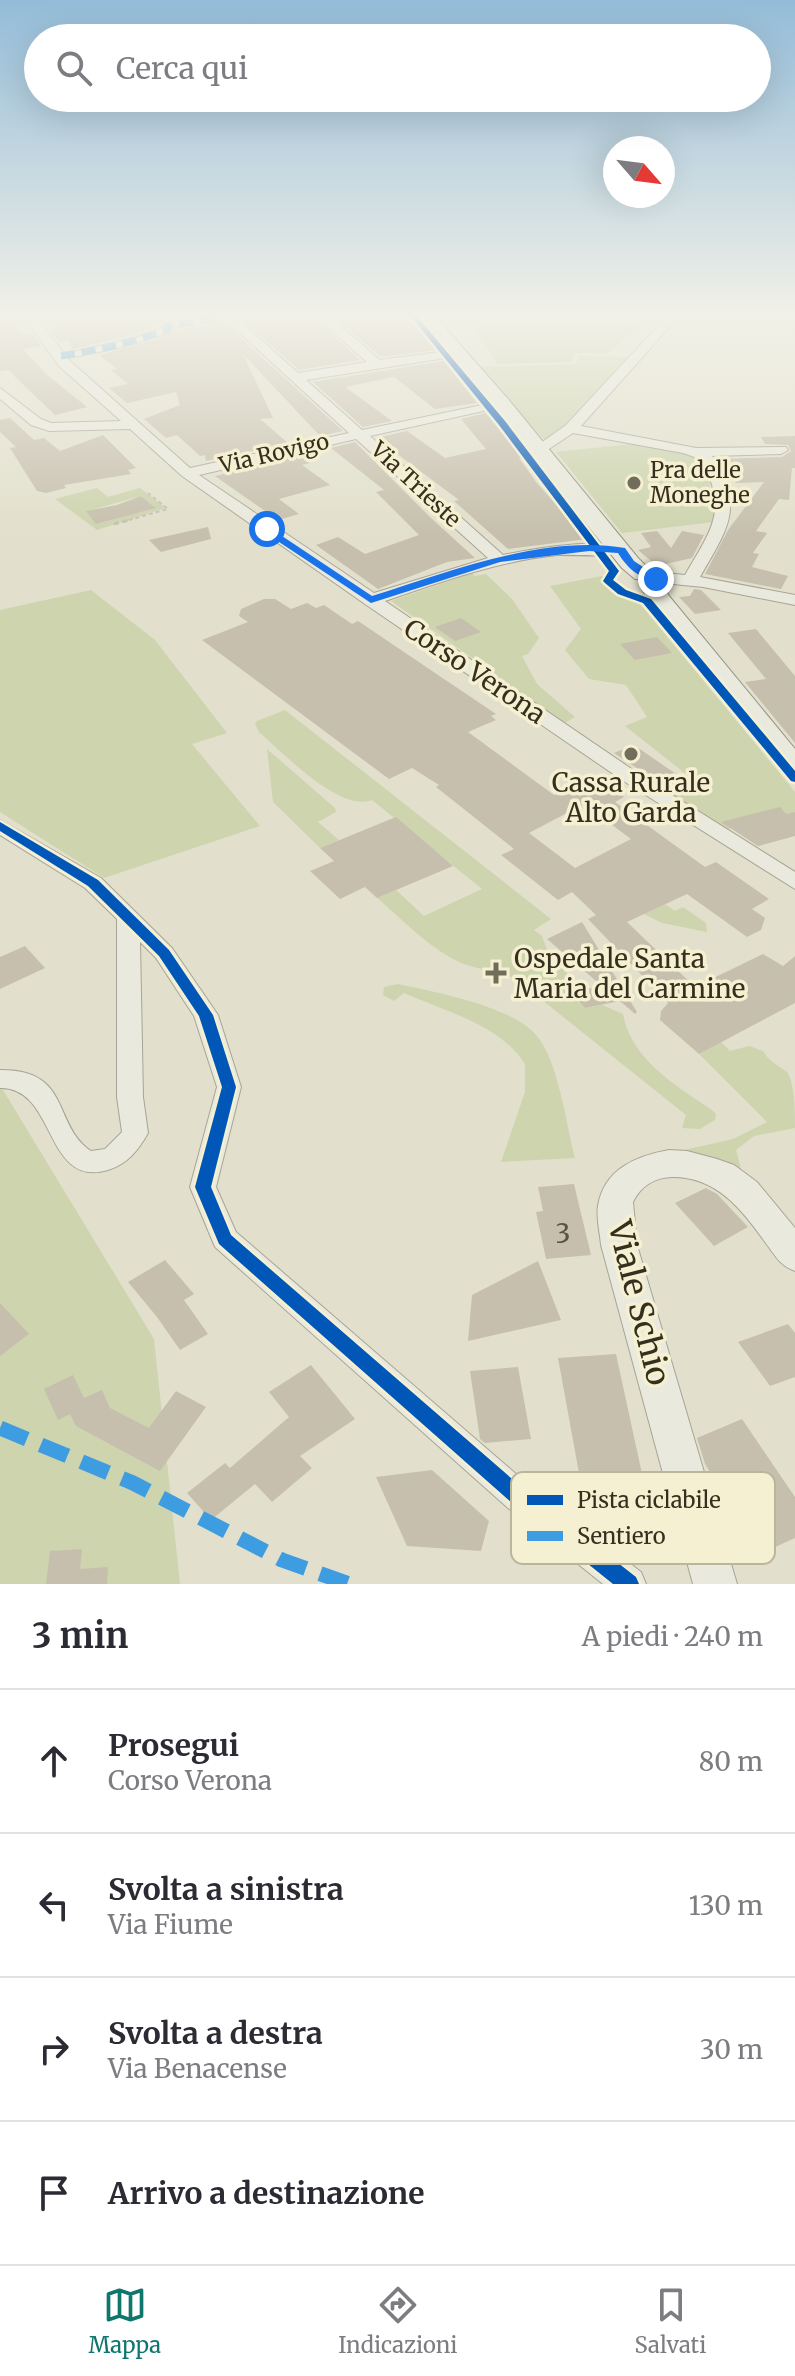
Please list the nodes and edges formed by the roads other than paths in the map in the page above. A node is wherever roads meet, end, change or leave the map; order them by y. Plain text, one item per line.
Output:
1 (91, 388) edge
2 (309, 388) edge
3 (488, 388) edge
4 (608, 388) edge
5 (0, 392) edge
6 (501, 403) junction
7 (132, 425) junction
8 (571, 428) junction
9 (360, 433) junction
10 (538, 450) junction
11 (781, 450) dead end
12 (697, 452) junction
13 (187, 473) junction
14 (498, 559) junction
15 (650, 578) junction
16 (371, 600) junction
17 (795, 600) edge
18 (795, 767) edge
19 (0, 826) edge
20 (795, 882) edge
21 (128, 916) junction
22 (0, 1079) edge
23 (795, 1256) edge
24 (683, 1472) edge
25 (511, 1490) edge
26 (604, 1564) edge
27 (709, 1564) edge
28 (629, 1584) edge
29 (715, 1584) edge

1 - 7 street, Corso Verona
2 - 9 street, Via Trieste
3 - 6 main road
4 - 8 street
5 - 7 street
6 - 9 street, Via Rovigo
6 - 10 main road
7 - 13 street, Corso Verona
8 - 10 street
8 - 12 street
9 - 13 street, Via Rovigo
9 - 14 street, Via Trieste
10 - 15 main road
11 - 12 street
12 - 15 street
13 - 16 street, Corso Verona
14 - 15 street
14 - 16 street
15 - 17 street
15 - 18 main road
16 - 20 street, Corso Verona
19 - 21 street
21 - 22 street
21 - 25 street
23 - 24 street, Viale Schio
26 - 28 street
27 - 29 street, Viale Schio

